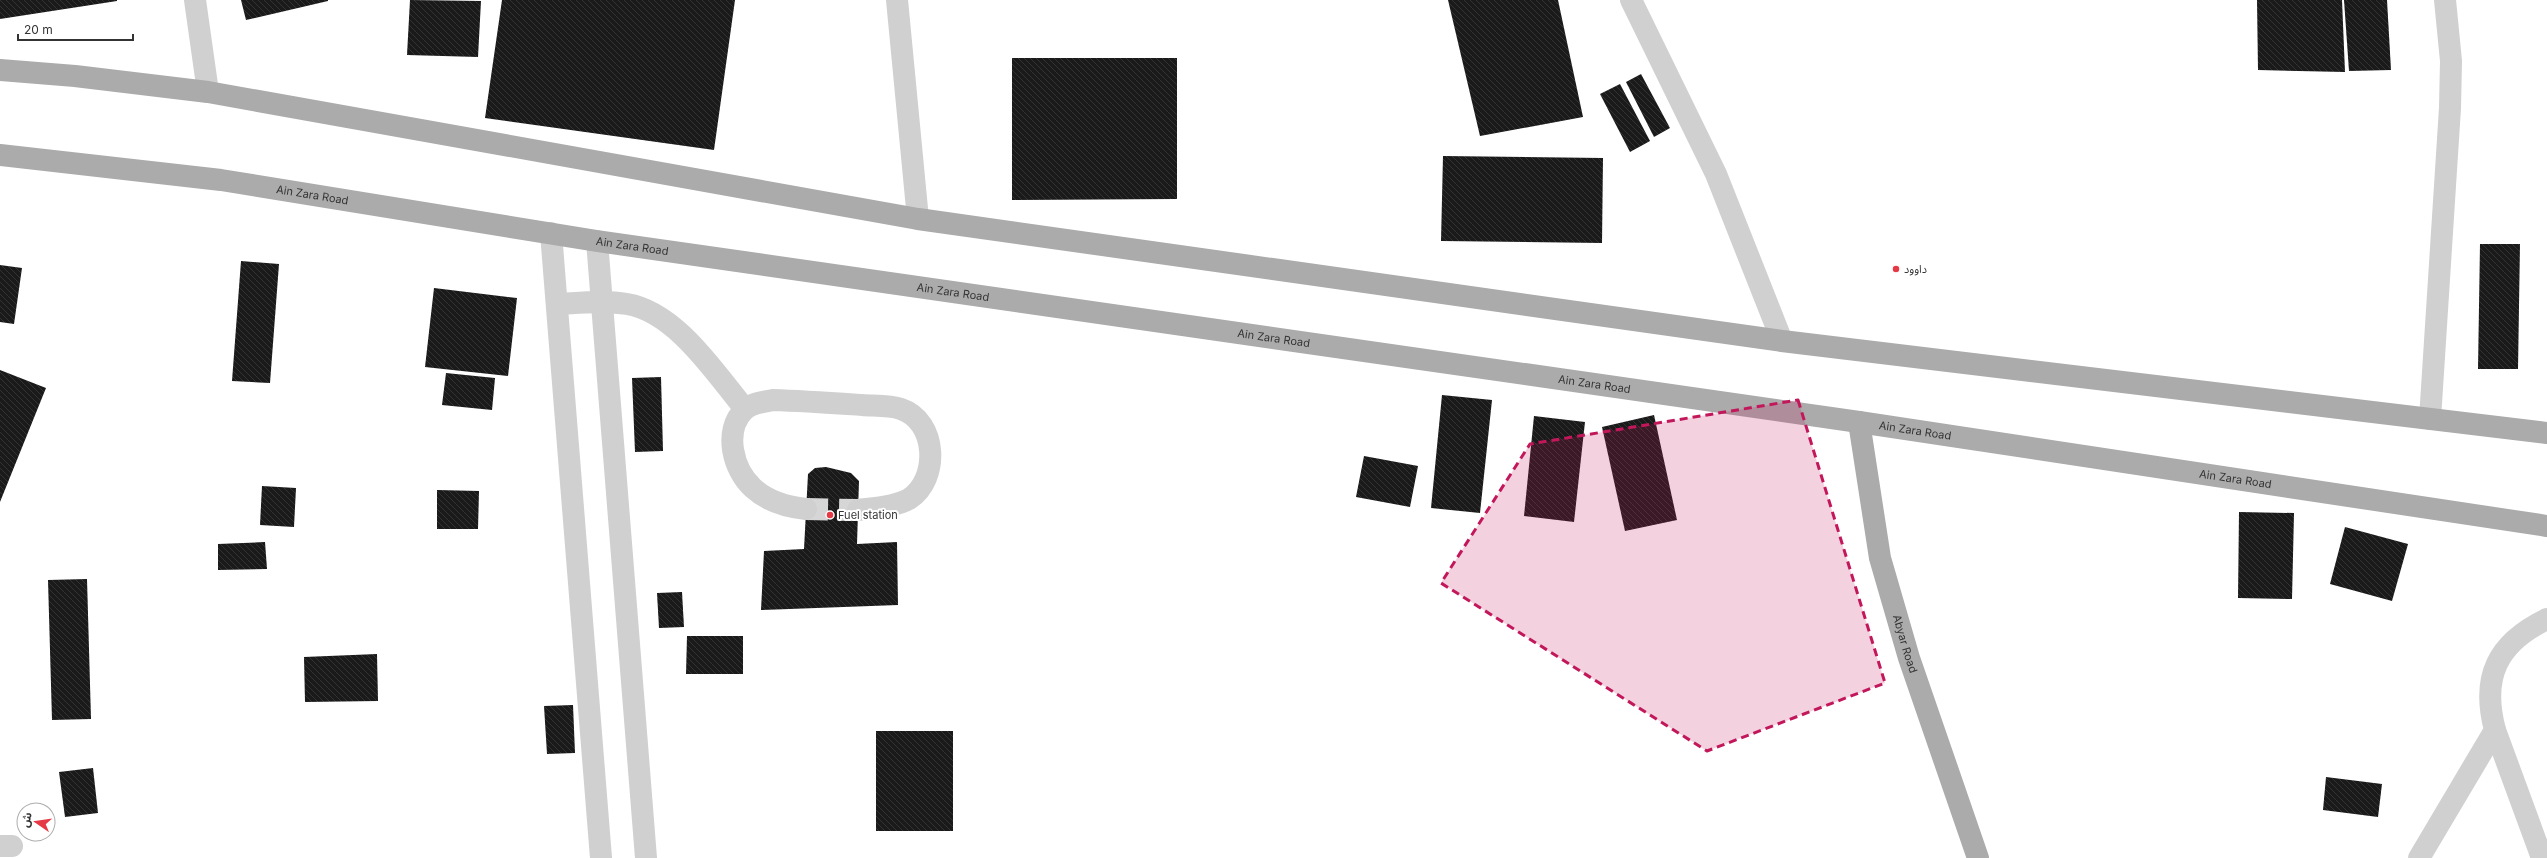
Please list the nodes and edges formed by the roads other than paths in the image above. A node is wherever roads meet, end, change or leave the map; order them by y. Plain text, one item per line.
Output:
1 (195, 0) edge
2 (897, 0) edge
3 (1631, 0) edge
4 (2445, 0) edge
5 (0, 70) edge
6 (208, 92) junction
7 (0, 155) edge
8 (918, 219) junction
9 (551, 233) junction
10 (597, 240) junction
11 (602, 302) junction
12 (557, 304) junction
13 (1782, 341) junction
14 (745, 409) junction
15 (2430, 419) junction
16 (1859, 422) junction
17 (2547, 433) edge
18 (806, 509) tunnel mouth
19 (858, 510) tunnel mouth
20 (2547, 526) edge
21 (2547, 619) edge
22 (2495, 730) junction
23 (601, 858) edge
24 (646, 858) edge
25 (1978, 858) edge
26 (2419, 858) edge
27 (2542, 858) edge

1 - 6 street
2 - 8 street
3 - 13 street
4 - 15 street
5 - 6 main road
6 - 8 main road
7 - 9 main road, Ain Zara Road
8 - 13 main road
9 - 10 main road, Ain Zara Road
9 - 12 street
10 - 11 street
10 - 16 main road, Ain Zara Road
11 - 12 street
11 - 14 street
11 - 24 street
12 - 23 street
13 - 15 main road
14 - 18 street
14 - 19 street
15 - 17 main road
16 - 20 main road, Ain Zara Road
16 - 25 main road, Abyar Road
21 - 22 street
22 - 26 street
22 - 27 street

